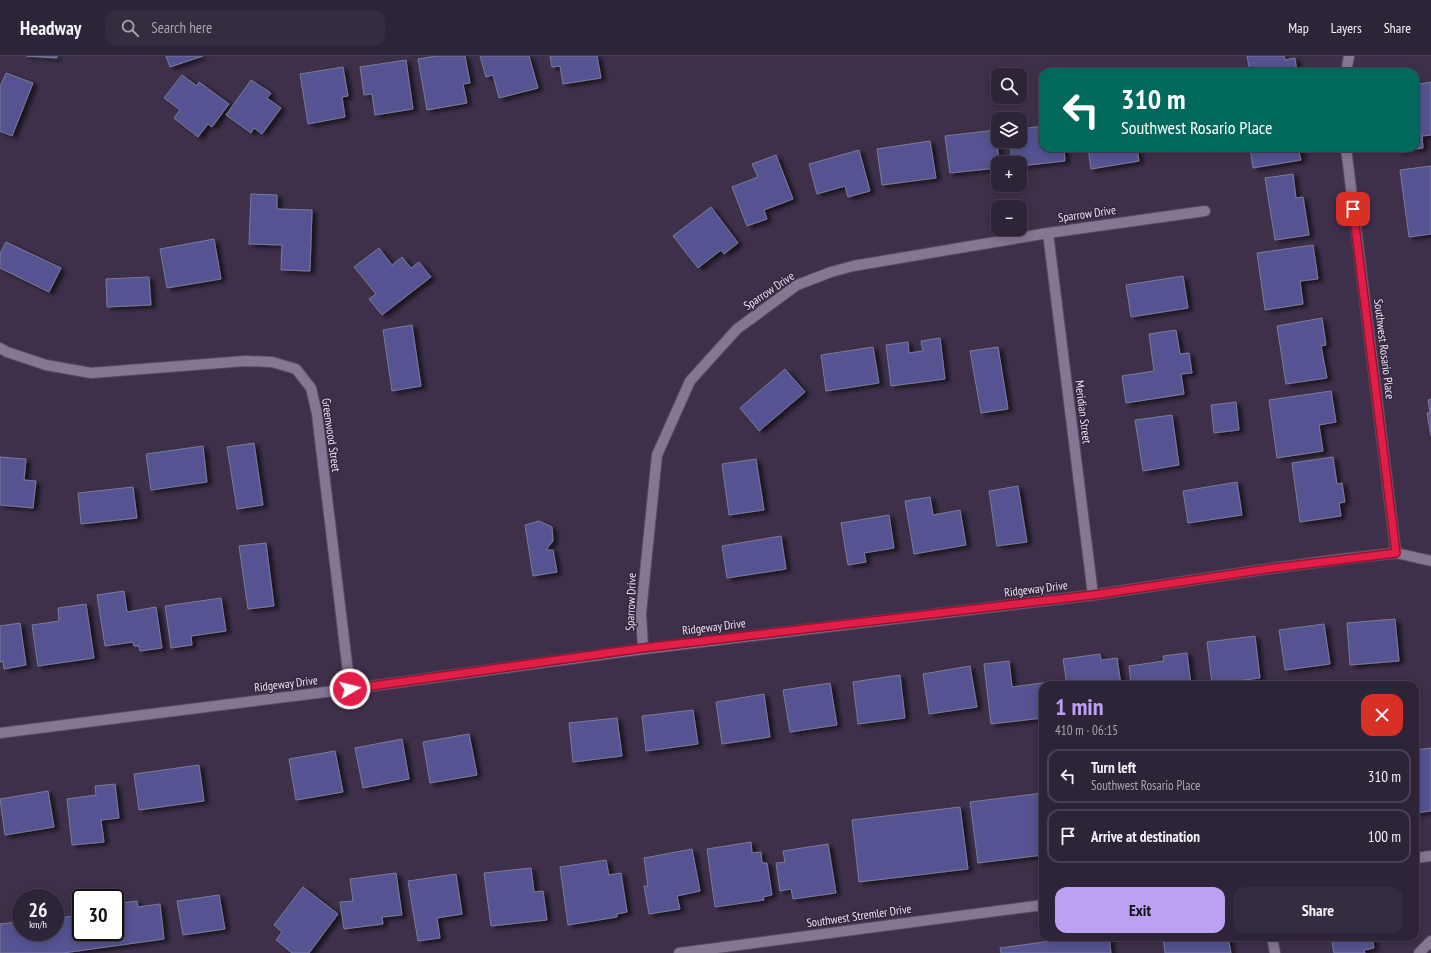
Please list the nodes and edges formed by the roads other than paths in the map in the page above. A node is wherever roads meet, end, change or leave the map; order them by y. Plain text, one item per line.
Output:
1 (1349, 56) edge
2 (1347, 68) edge
3 (1346, 152) edge
4 (1206, 211) dead end
5 (1048, 233) junction
6 (0, 348) edge
7 (1396, 553) junction
8 (1431, 561) edge
9 (1093, 595) junction
10 (643, 648) junction
11 (350, 689) junction
12 (0, 733) edge
13 (1431, 856) edge
14 (1419, 858) edge
15 (1039, 906) edge
16 (1273, 941) edge
17 (1431, 941) edge
18 (707, 951) edge
19 (679, 953) edge
20 (1275, 953) edge
21 (1419, 953) edge

1 - 2 street
3 - 7 street, Southwest Rosario Place
4 - 5 street, Sparrow Drive
5 - 9 street, Meridian Street
5 - 10 street, Sparrow Drive
6 - 11 street, Greenwood Street
7 - 8 street, Ridgeway Drive
7 - 9 street, Ridgeway Drive
9 - 10 street, Ridgeway Drive
10 - 11 street, Ridgeway Drive
11 - 12 street, Ridgeway Drive
13 - 14 street
15 - 18 street, Southwest Stremler Drive
16 - 20 street
17 - 21 street
18 - 19 street, Southwest Stremler Drive

